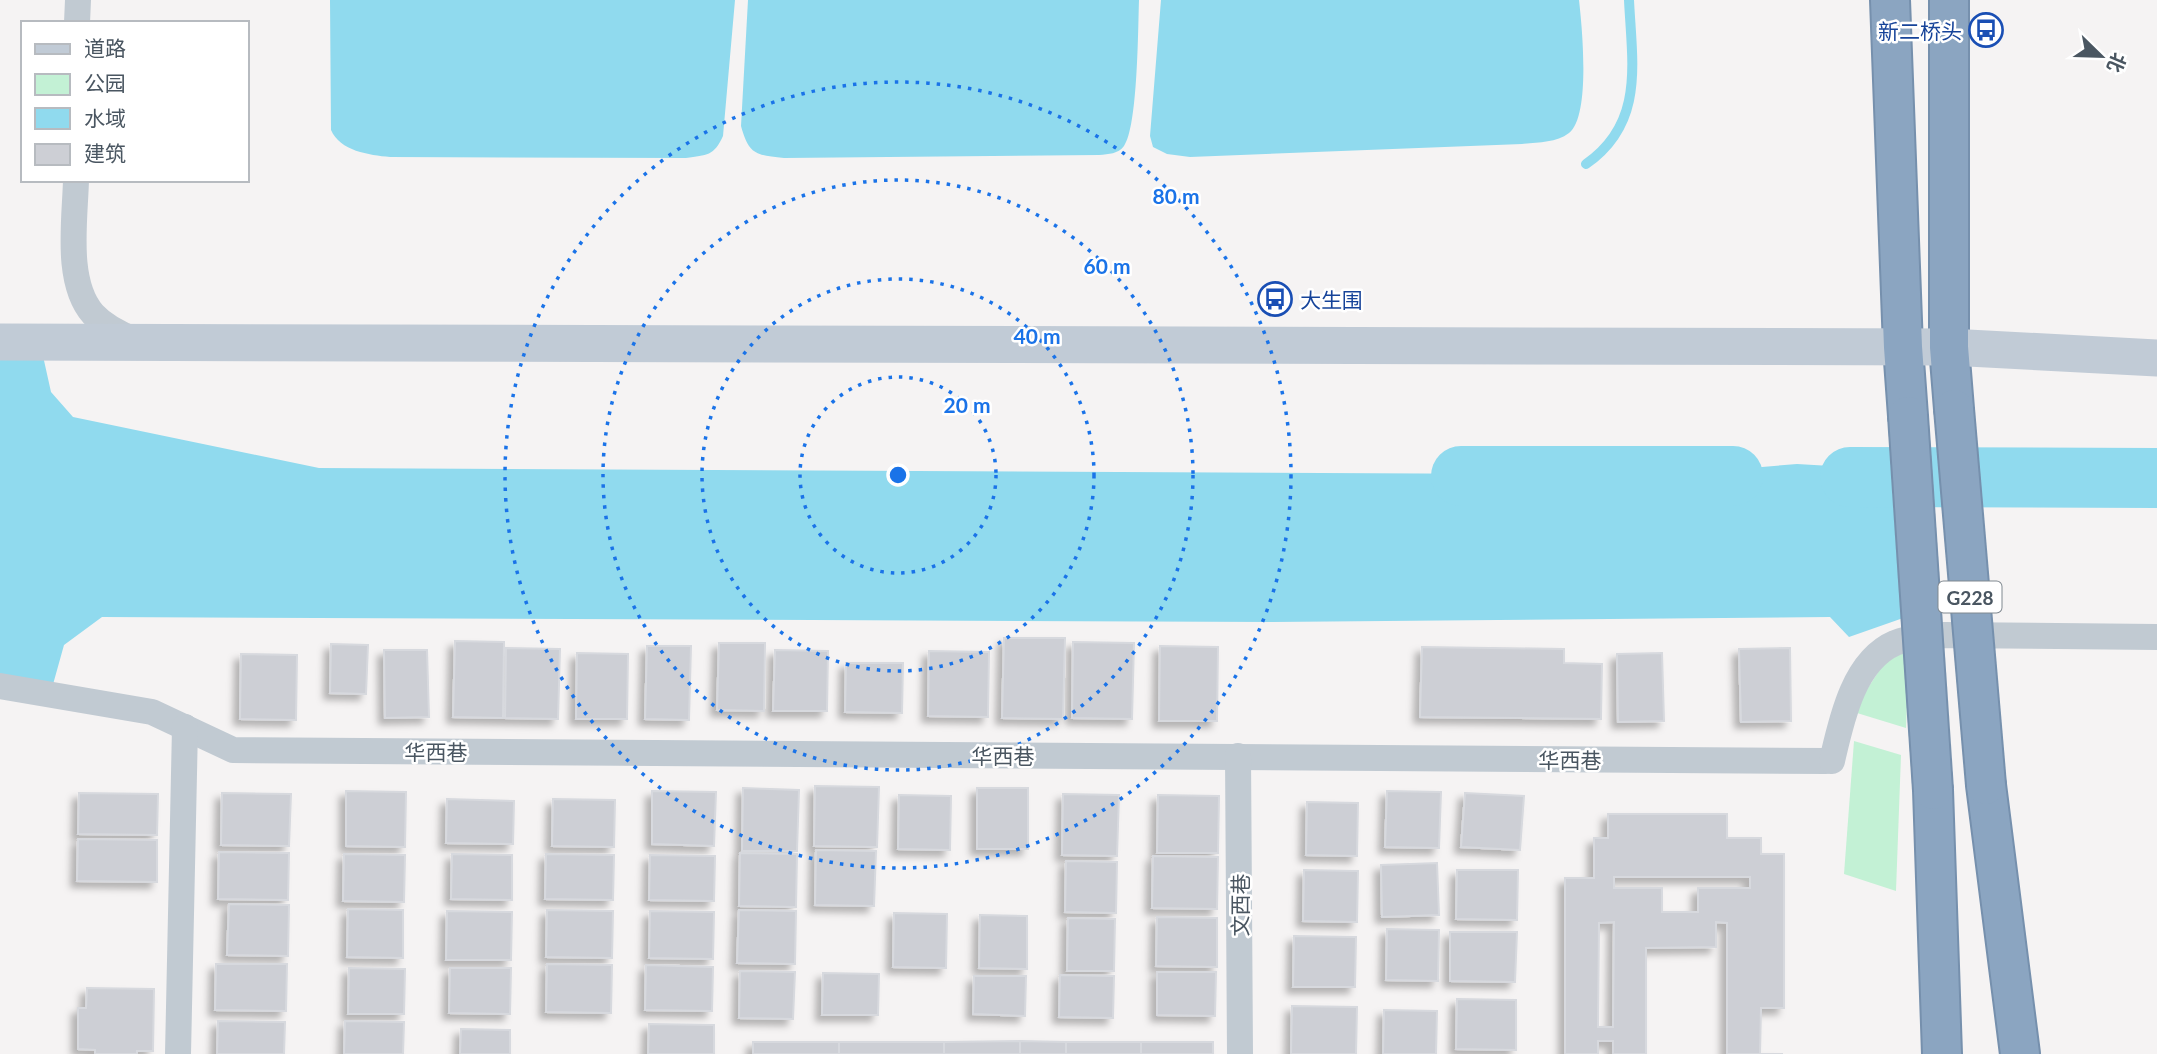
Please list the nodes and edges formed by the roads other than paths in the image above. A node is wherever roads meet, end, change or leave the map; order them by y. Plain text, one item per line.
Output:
1 (78, 0) edge
2 (1890, 0) edge
3 (1949, 0) edge
4 (78, 21) edge
5 (76, 182) edge
6 (0, 342) edge
7 (139, 342) junction
8 (1903, 347) junction
9 (1949, 347) junction
10 (2157, 358) edge
11 (2157, 637) edge
12 (0, 686) edge
13 (185, 727) junction
14 (1238, 756) junction
15 (178, 1054) edge
16 (1240, 1054) edge
17 (1942, 1054) edge
18 (2020, 1054) edge

1 - 4 street
2 - 8 highway, G228
3 - 9 highway, G228
5 - 7 street
6 - 7 street
7 - 8 street
8 - 9 street
8 - 17 highway, G228, bridge
9 - 10 street
9 - 18 highway, G228, bridge
11 - 14 street, 华西巷
12 - 13 street, 华西巷
13 - 14 street, 华西巷
13 - 15 street
14 - 16 street, 文西巷

